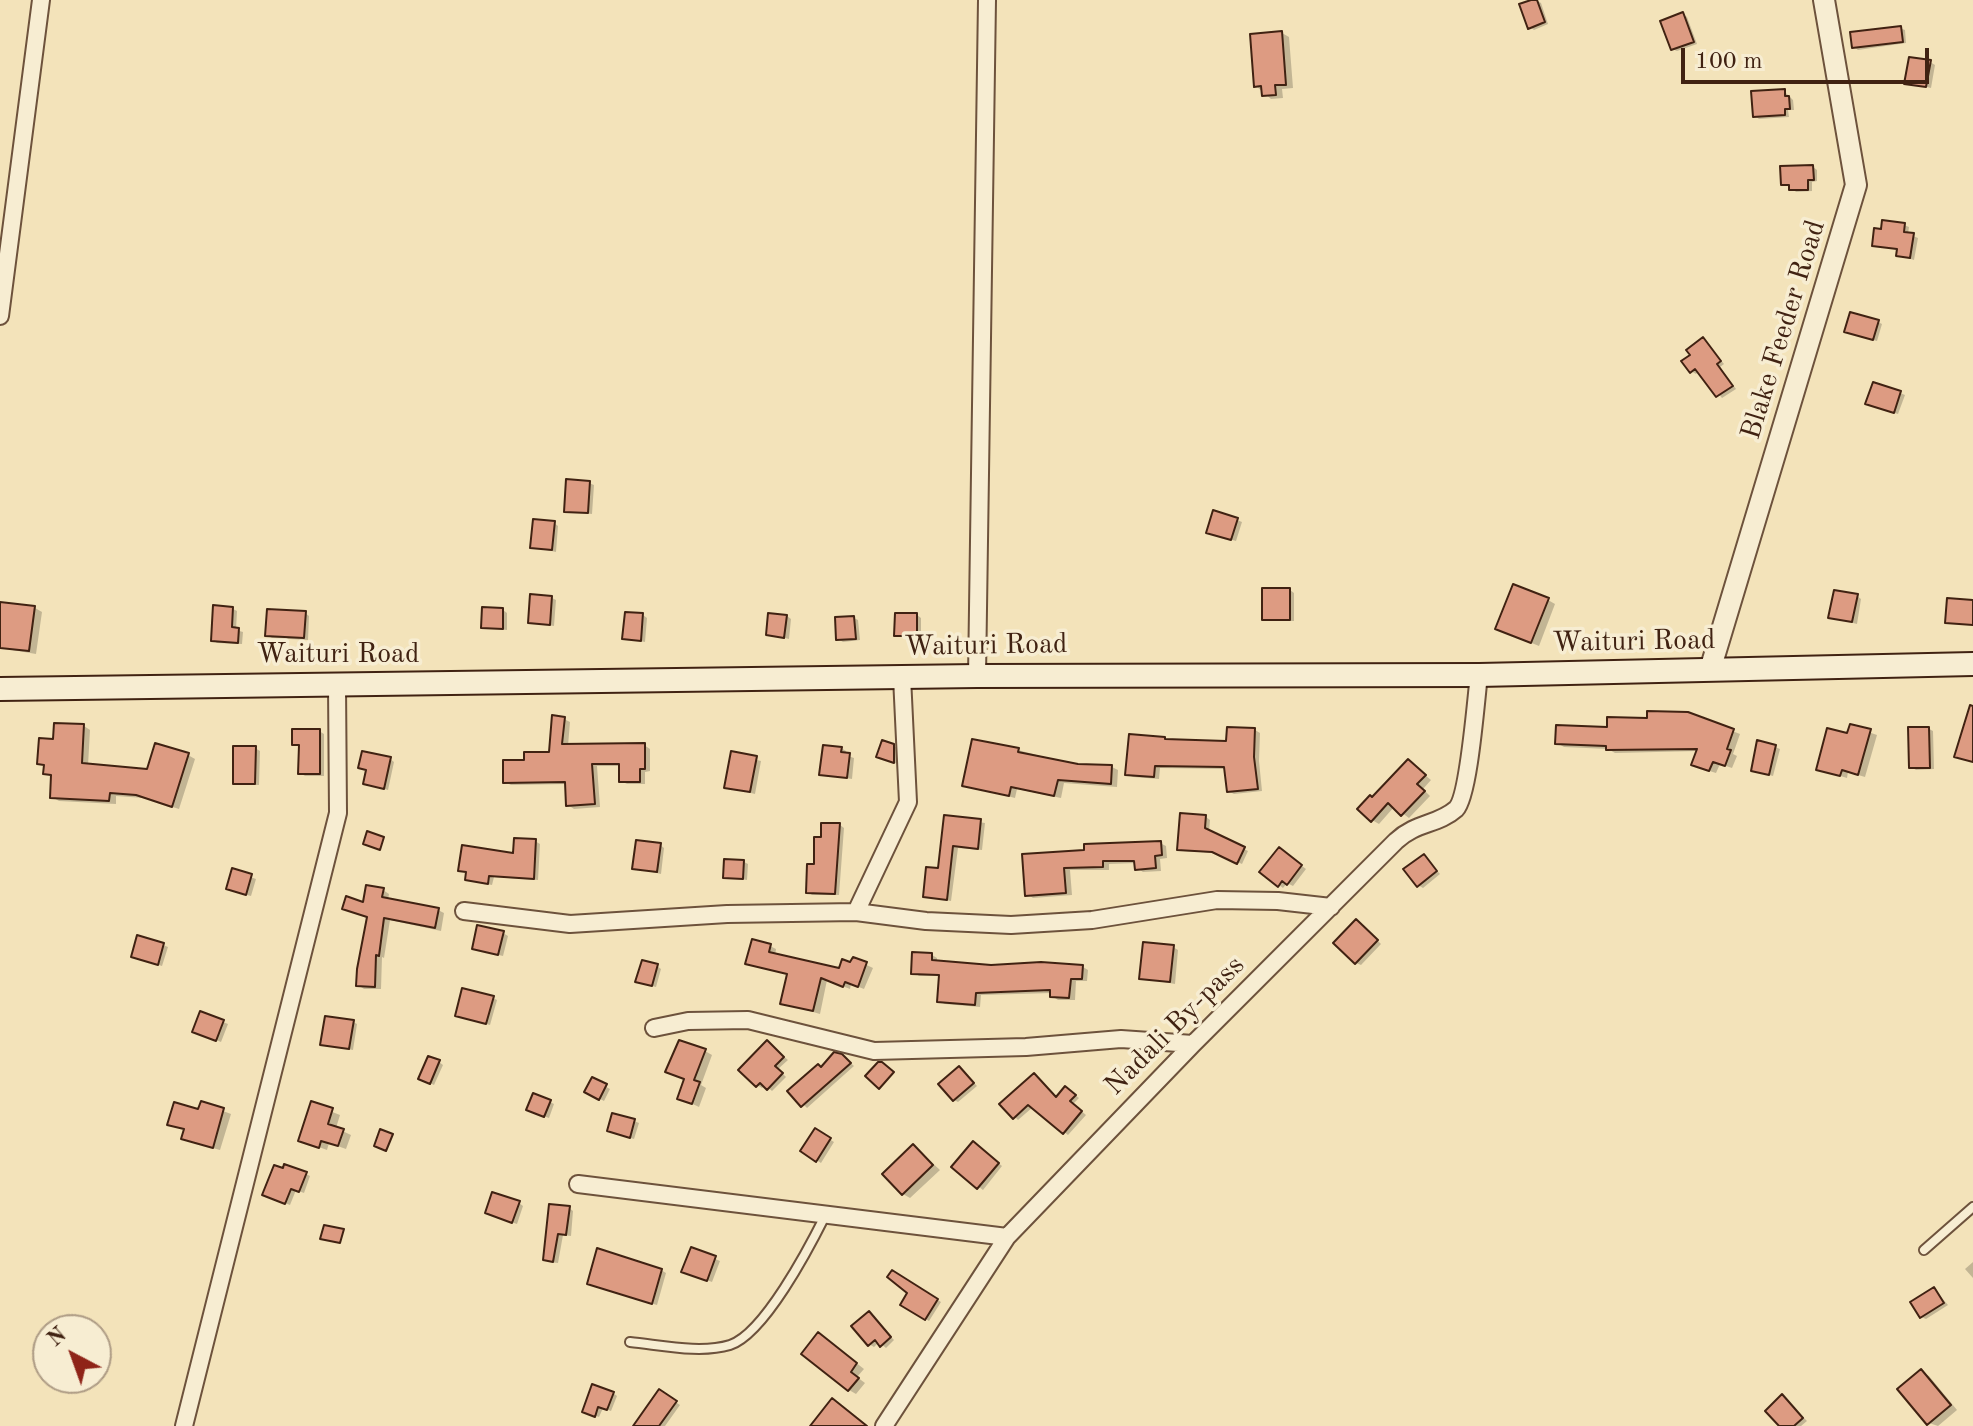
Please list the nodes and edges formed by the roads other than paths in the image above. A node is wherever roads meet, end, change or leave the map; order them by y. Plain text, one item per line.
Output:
1 (41, 0) edge
2 (987, 0) edge
3 (1824, 0) edge
4 (0, 316) edge
5 (1973, 664) edge
6 (1710, 670) junction
7 (1479, 675) junction
8 (977, 676) junction
9 (902, 677) junction
10 (337, 685) junction
11 (0, 689) edge
12 (1331, 907) junction
13 (464, 911) dead end
14 (856, 912) junction
15 (654, 1028) dead end
16 (1193, 1044) junction
17 (578, 1184) dead end
18 (1973, 1207) edge
19 (826, 1215) junction
20 (1007, 1237) junction
21 (1924, 1250) dead end
22 (630, 1342) dead end
23 (184, 1426) edge
24 (884, 1426) edge

1 - 4 street
2 - 8 street
3 - 6 street, Blake Feeder Road
5 - 6 main road, Waituri Road
6 - 7 main road, Waituri Road
7 - 8 main road, Waituri Road
7 - 12 street, Nadali By-pass
8 - 9 main road, Waituri Road
9 - 10 main road, Waituri Road
9 - 14 street
10 - 11 main road, Waituri Road
10 - 23 street
12 - 14 street
12 - 16 street, Nadali By-pass
13 - 14 street
15 - 16 street
16 - 20 street, Nadali By-pass
17 - 19 street
18 - 21 lane
19 - 20 street
19 - 22 lane
20 - 24 street, Nadali By-pass

